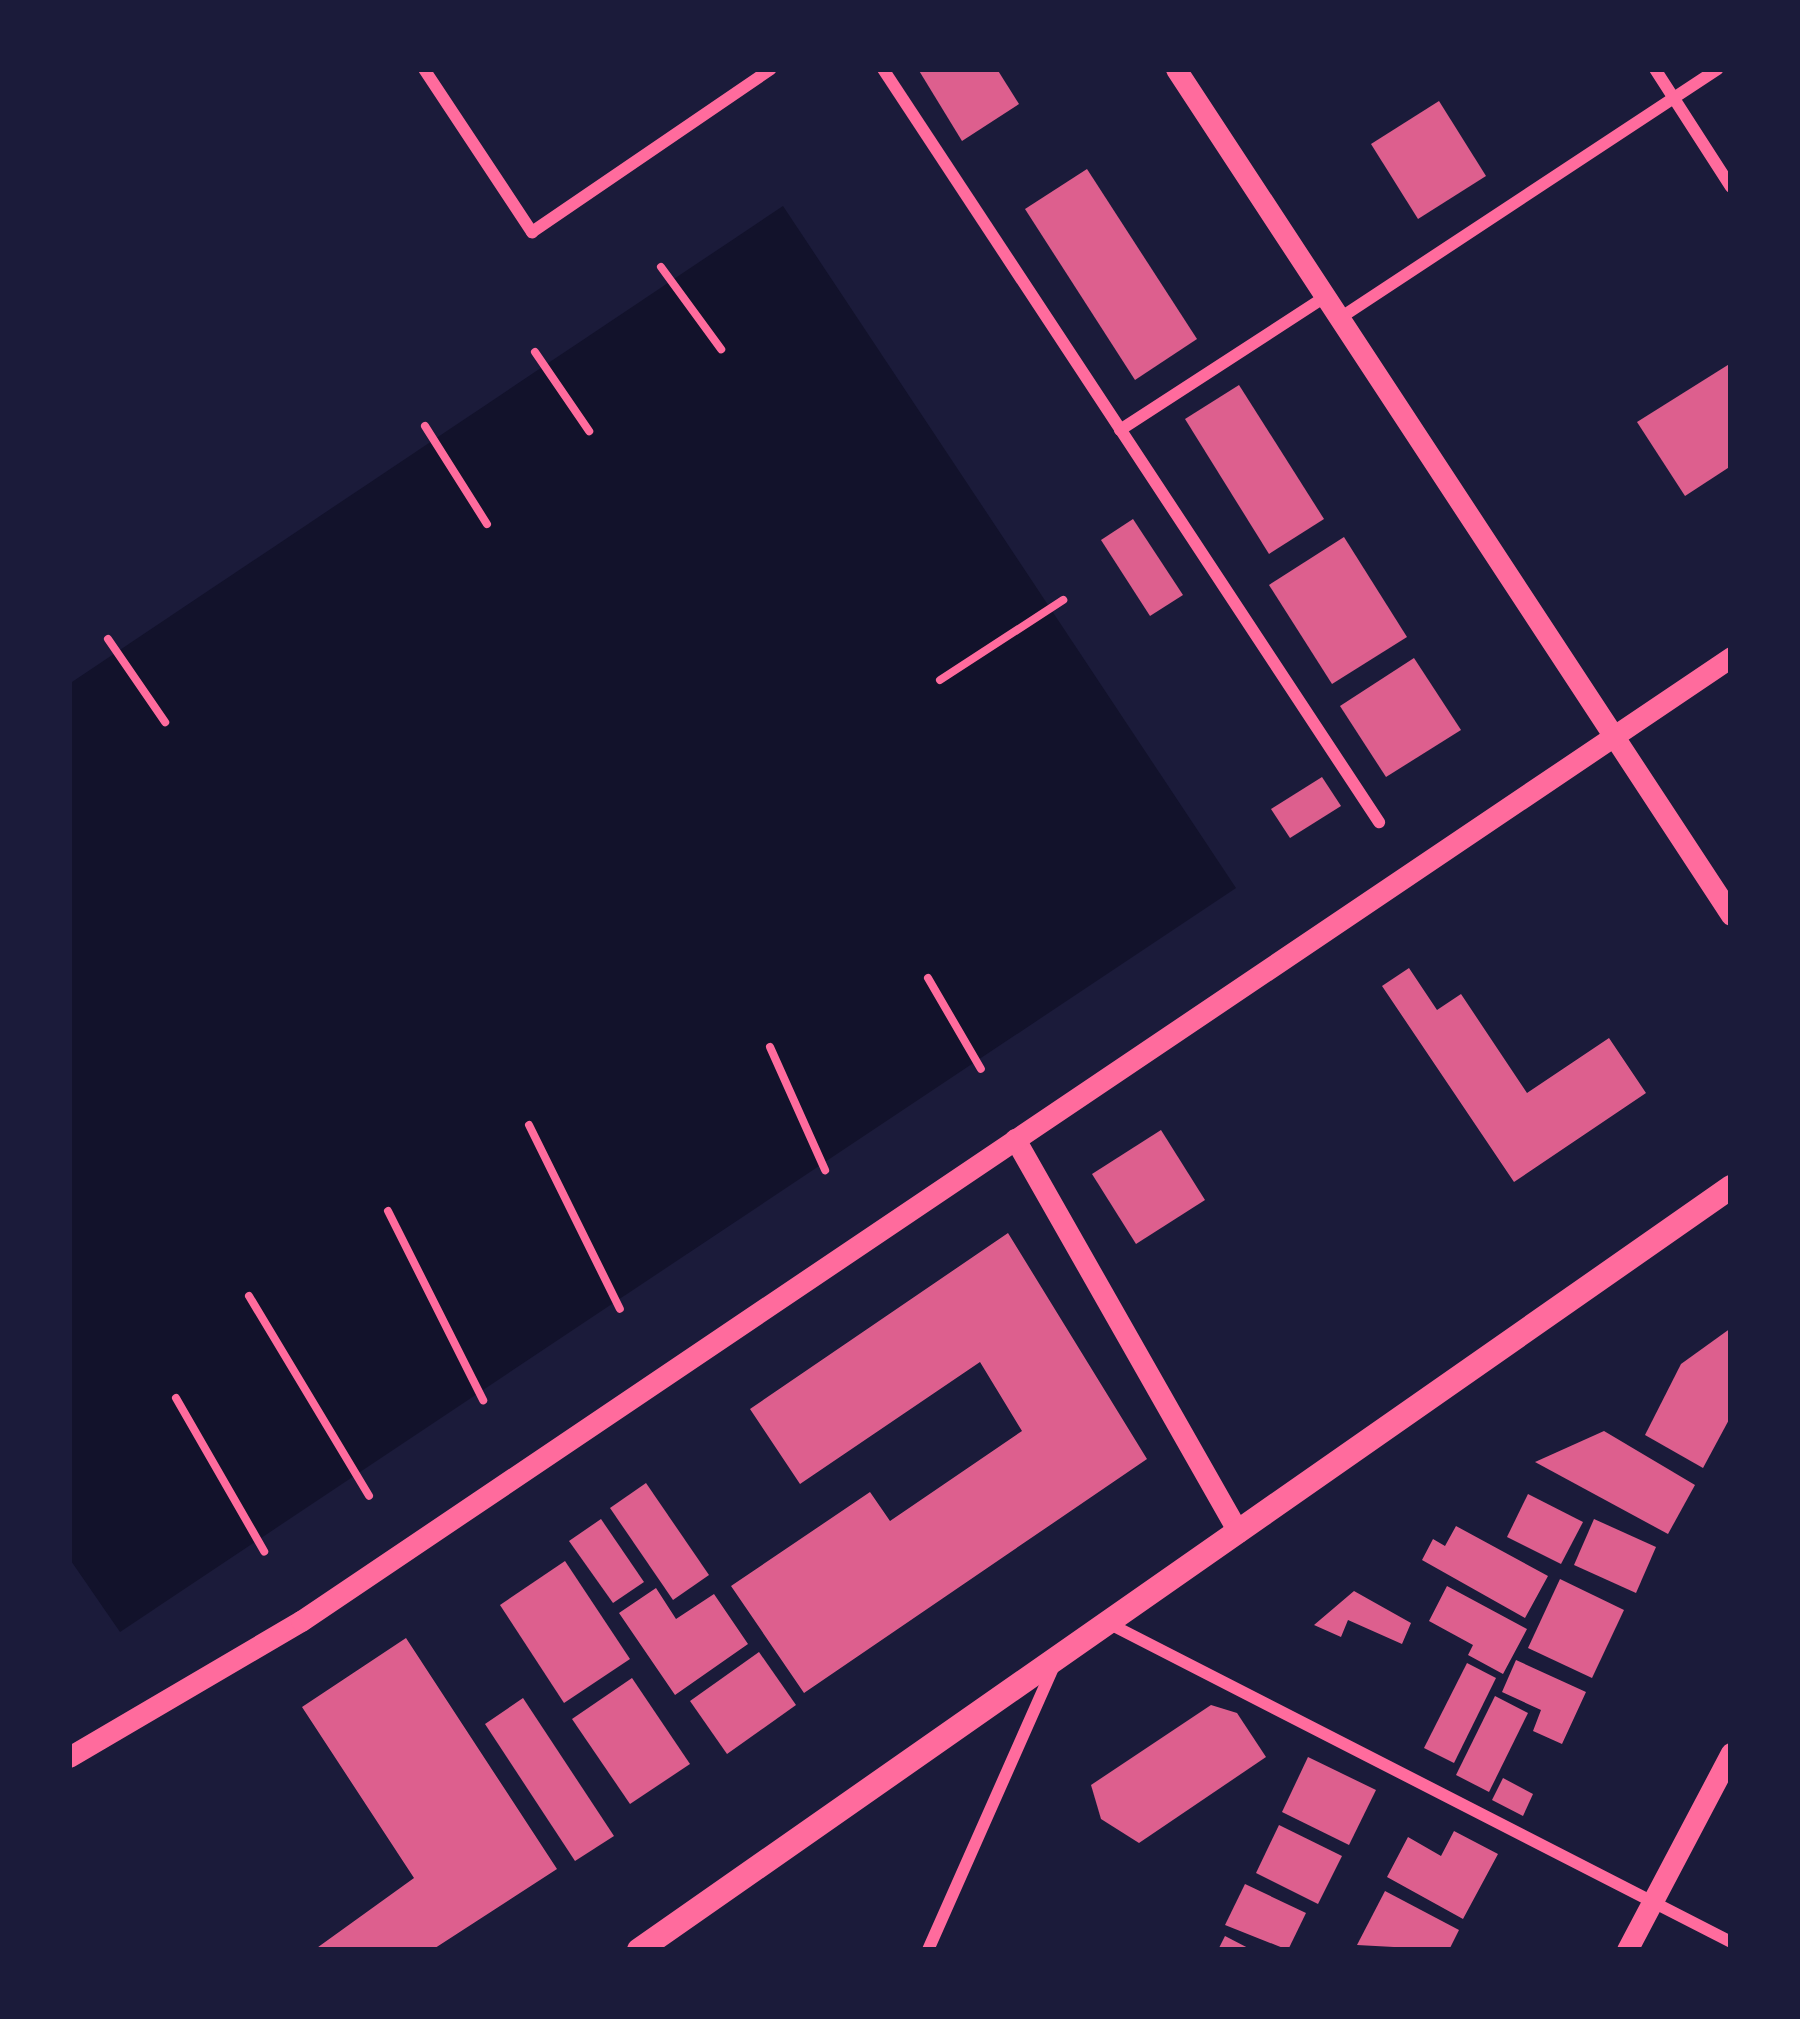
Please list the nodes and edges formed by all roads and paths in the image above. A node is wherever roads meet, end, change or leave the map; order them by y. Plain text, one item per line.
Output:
1 (424, 69) edge
2 (771, 69) edge
3 (883, 69) edge
4 (1176, 69) edge
5 (1655, 69) edge
6 (1717, 69) edge
7 (1674, 98) junction
8 (1731, 187) edge
9 (661, 267) dead end
10 (1326, 296) junction
11 (1340, 318) junction
12 (722, 349) dead end
13 (536, 352) dead end
14 (425, 426) dead end
15 (1120, 430) junction
16 (590, 431) dead end
17 (488, 524) dead end
18 (1063, 600) dead end
19 (108, 639) dead end
20 (1731, 657) edge
21 (940, 680) dead end
22 (165, 722) dead end
23 (1616, 739) junction
24 (1379, 822) dead end
25 (1731, 915) edge
26 (928, 978) dead end
27 (770, 1048) dead end
28 (981, 1069) dead end
29 (529, 1124) dead end
30 (1015, 1139) junction
31 (825, 1170) dead end
32 (1731, 1187) edge
33 (388, 1211) dead end
34 (248, 1296) dead end
35 (620, 1309) dead end
36 (176, 1398) dead end
37 (483, 1400) dead end
38 (369, 1496) dead end
39 (1238, 1532) junction
40 (264, 1550) dead end
41 (1107, 1622) junction
42 (1057, 1658) junction
43 (1731, 1754) edge
44 (69, 1757) edge
45 (1653, 1900) junction
46 (1731, 1942) edge
47 (639, 1950) edge
48 (928, 1950) edge
49 (1628, 1950) edge

1 - 2 street
3 - 15 street
4 - 10 street
5 - 7 street
6 - 7 street
7 - 8 street
7 - 11 street
9 - 12 path
10 - 11 street
10 - 15 street
11 - 23 street
13 - 16 path
14 - 17 path
15 - 24 street
18 - 21 path
19 - 22 path
20 - 23 street
23 - 25 street
23 - 30 street
26 - 28 path
27 - 31 path
29 - 35 path
30 - 39 street
30 - 44 street
32 - 39 main road
33 - 37 path
34 - 38 path
36 - 40 path
39 - 41 main road
41 - 42 main road
41 - 45 street
42 - 47 main road
42 - 48 street
43 - 45 street
45 - 46 street
45 - 49 street

